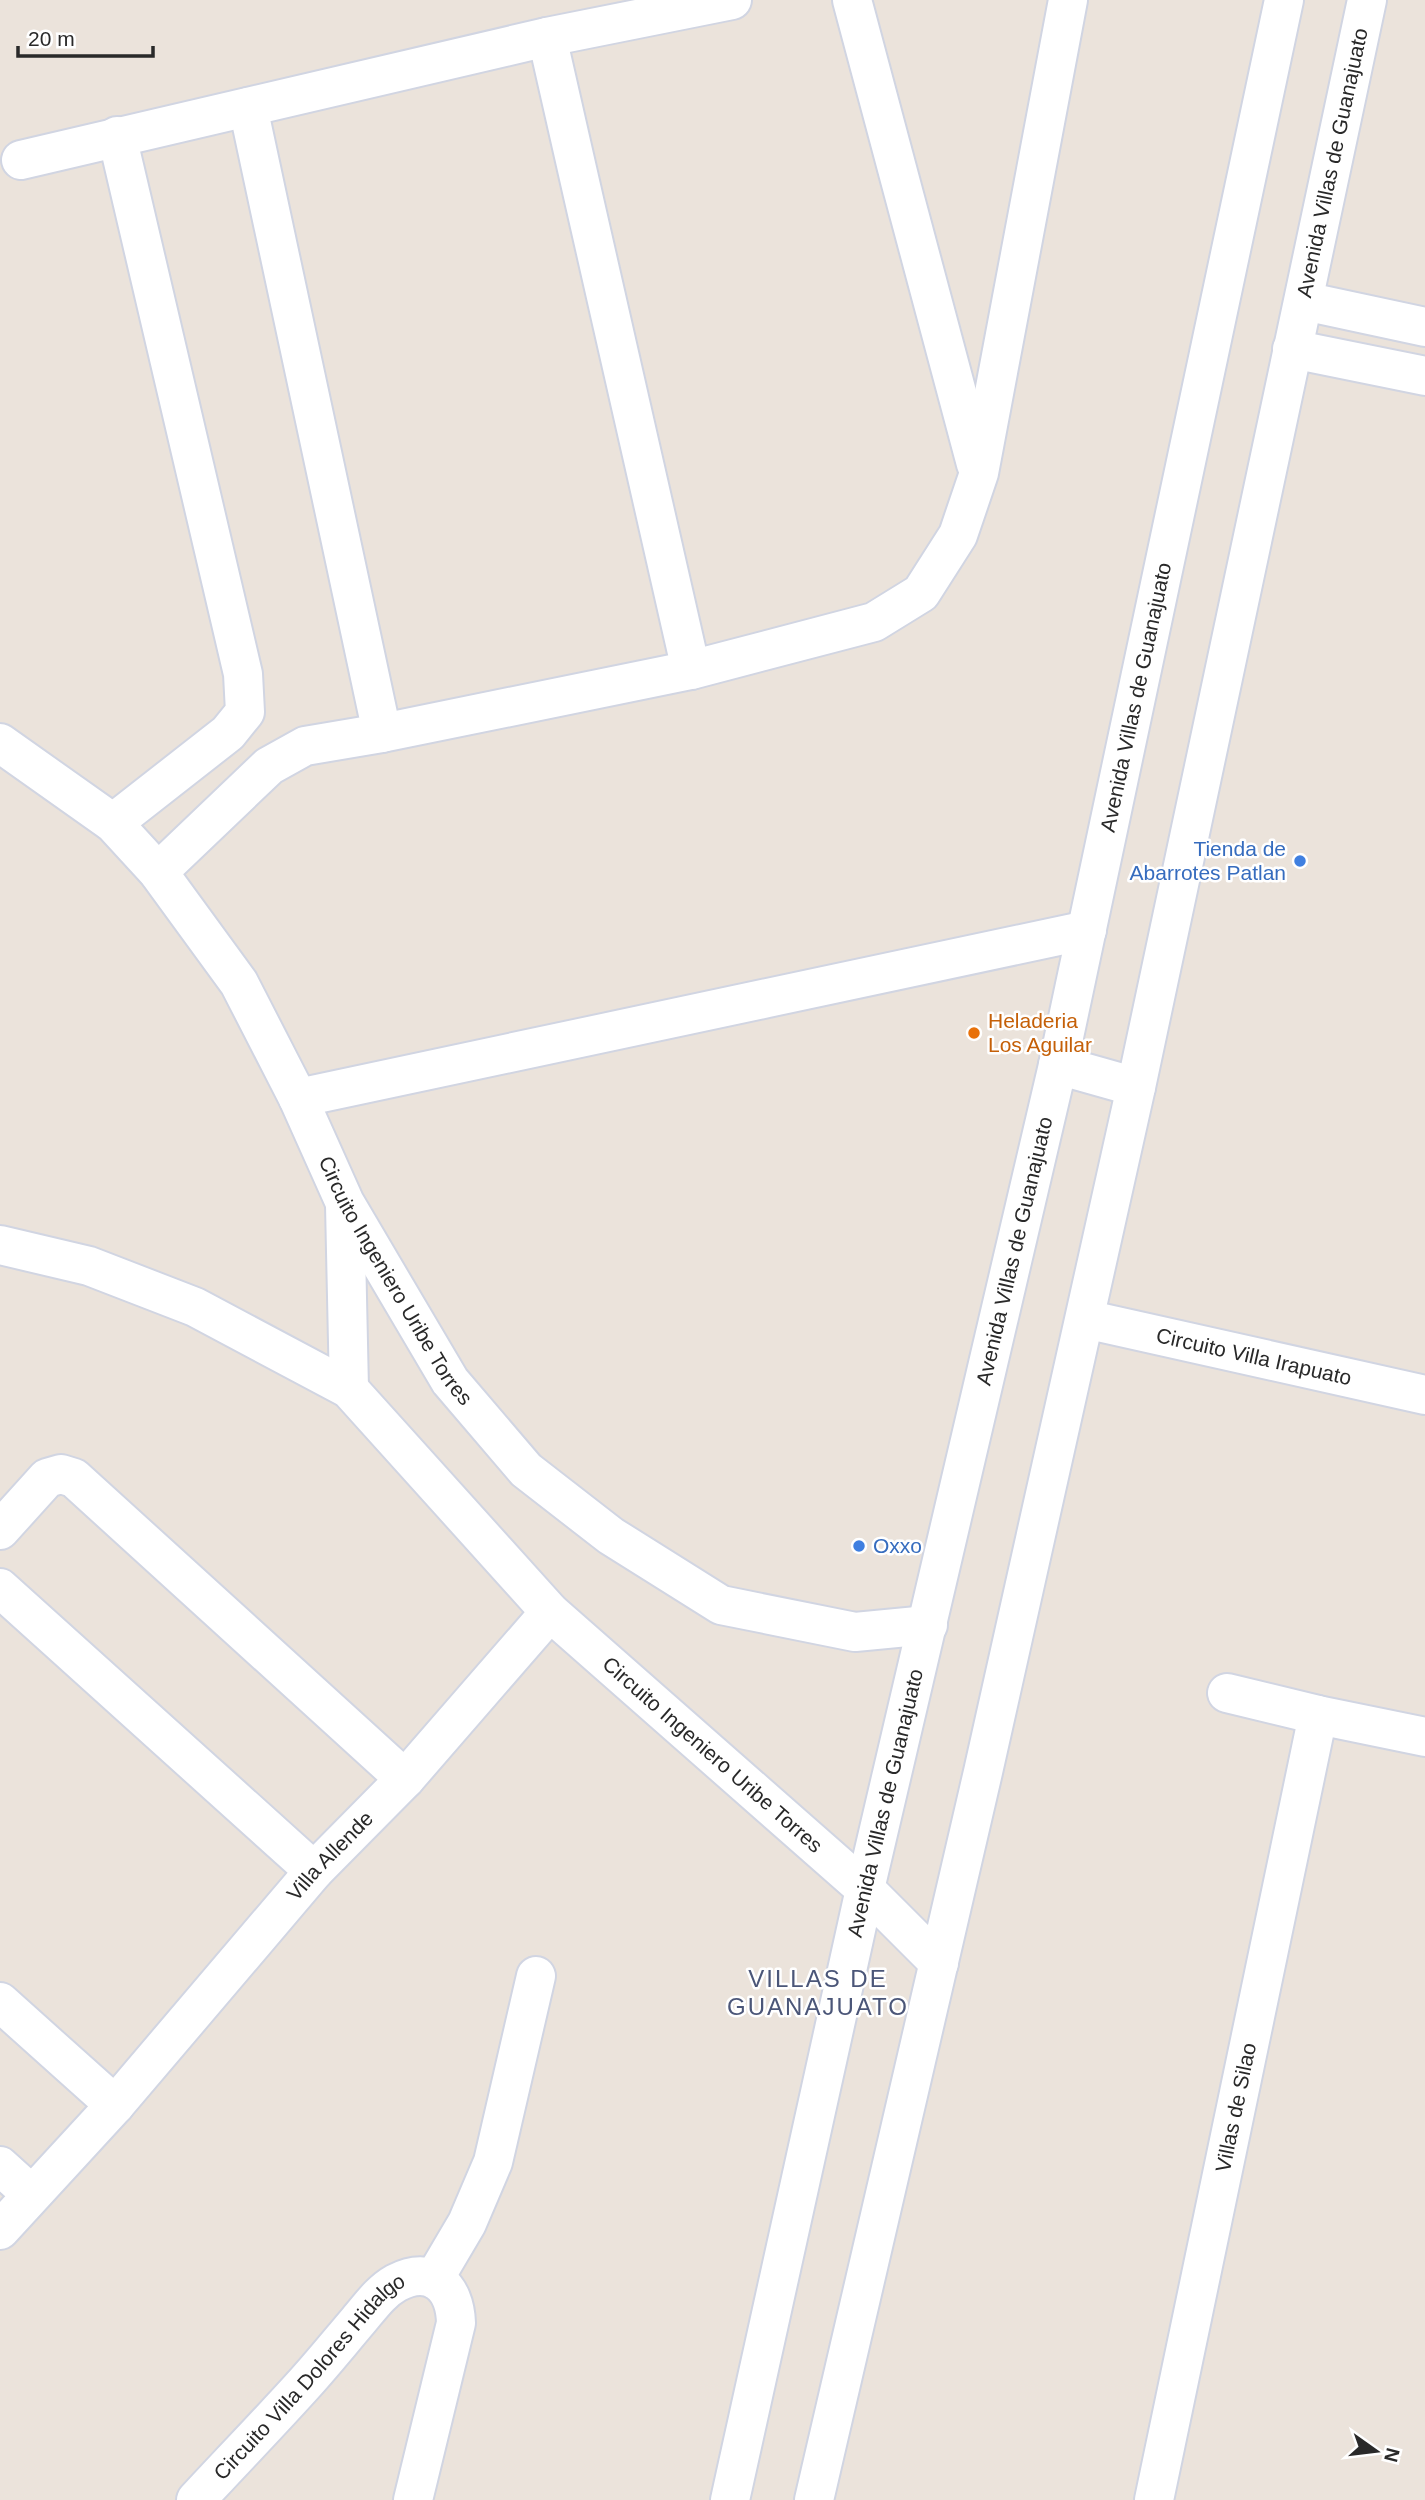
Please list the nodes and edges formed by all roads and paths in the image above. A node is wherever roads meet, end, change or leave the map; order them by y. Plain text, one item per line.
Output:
1 (732, 0) edge
2 (852, 0) edge
3 (1069, 0) edge
4 (1284, 0) edge
5 (1367, 0) edge
6 (547, 37) junction
7 (248, 107) junction
8 (117, 136) junction
9 (21, 160) dead end
10 (1304, 301) junction
11 (1425, 327) edge
12 (1292, 349) junction
13 (1425, 376) edge
14 (979, 472) junction
15 (691, 670) junction
16 (382, 733) junction
17 (0, 743) edge
18 (113, 823) junction
19 (158, 872) junction
20 (1087, 930) junction
21 (1058, 1065) junction
22 (1136, 1087) junction
23 (298, 1098) junction
24 (345, 1203) junction
25 (0, 1245) edge
26 (1085, 1319) junction
27 (349, 1390) junction
28 (1425, 1395) edge
29 (0, 1530) edge
30 (0, 1588) edge
31 (550, 1612) junction
32 (928, 1625) junction
33 (1227, 1693) dead end
34 (1318, 1715) junction
35 (1425, 1737) edge
36 (405, 1779) junction
37 (314, 1871) junction
38 (865, 1889) junction
39 (939, 1963) junction
40 (536, 1976) dead end
41 (0, 2002) edge
42 (115, 2105) junction
43 (0, 2166) edge
44 (31, 2194) junction
45 (0, 2230) edge
46 (434, 2279) junction
47 (196, 2500) edge
48 (413, 2500) edge
49 (730, 2500) edge
50 (814, 2500) edge
51 (1154, 2500) edge

1 - 6 street
2 - 14 street
3 - 14 street
4 - 20 street, Avenida Villas de Guanajuato
5 - 10 street, Avenida Villas de Guanajuato
6 - 7 street
6 - 15 street
7 - 8 street
7 - 16 street
8 - 9 street
8 - 18 street
10 - 11 street
10 - 12 street, Avenida Villas de Guanajuato
12 - 13 street
12 - 22 street, Avenida Villas de Guanajuato
14 - 15 street
15 - 16 street
16 - 19 street
17 - 18 street, Circuito Ingeniero Uribe Torres
18 - 19 street, Circuito Ingeniero Uribe Torres
19 - 23 street, Circuito Ingeniero Uribe Torres
20 - 21 street, Avenida Villas de Guanajuato
20 - 23 street
21 - 22 street
21 - 32 street, Avenida Villas de Guanajuato
22 - 26 street, Avenida Villas de Guanajuato
23 - 24 street, Circuito Ingeniero Uribe Torres
24 - 27 street
24 - 32 street, Circuito Ingeniero Uribe Torres
25 - 27 street, Circuito Ingeniero Uribe Torres
26 - 28 street, Circuito Villa Irapuato
26 - 39 street, Avenida Villas de Guanajuato
27 - 31 street, Circuito Ingeniero Uribe Torres
29 - 36 street
30 - 37 street
31 - 36 street, Villa Allende
31 - 38 street, Circuito Ingeniero Uribe Torres
32 - 38 street, Avenida Villas de Guanajuato
33 - 34 street
34 - 35 street
34 - 51 street, Villas de Silao
36 - 37 street, Villa Allende
37 - 42 street, Villa Allende
38 - 39 street, Circuito Ingeniero Uribe Torres
38 - 49 street, Avenida Villas de Guanajuato
39 - 50 street, Avenida Villas de Guanajuato
40 - 46 street, Circuito Villa Dolores Hidalgo
41 - 42 street
42 - 44 street, Villa Allende
43 - 44 street
44 - 45 street, Villa Allende
46 - 47 street, Circuito Villa Dolores Hidalgo
46 - 48 street, Circuito Villa Dolores Hidalgo

